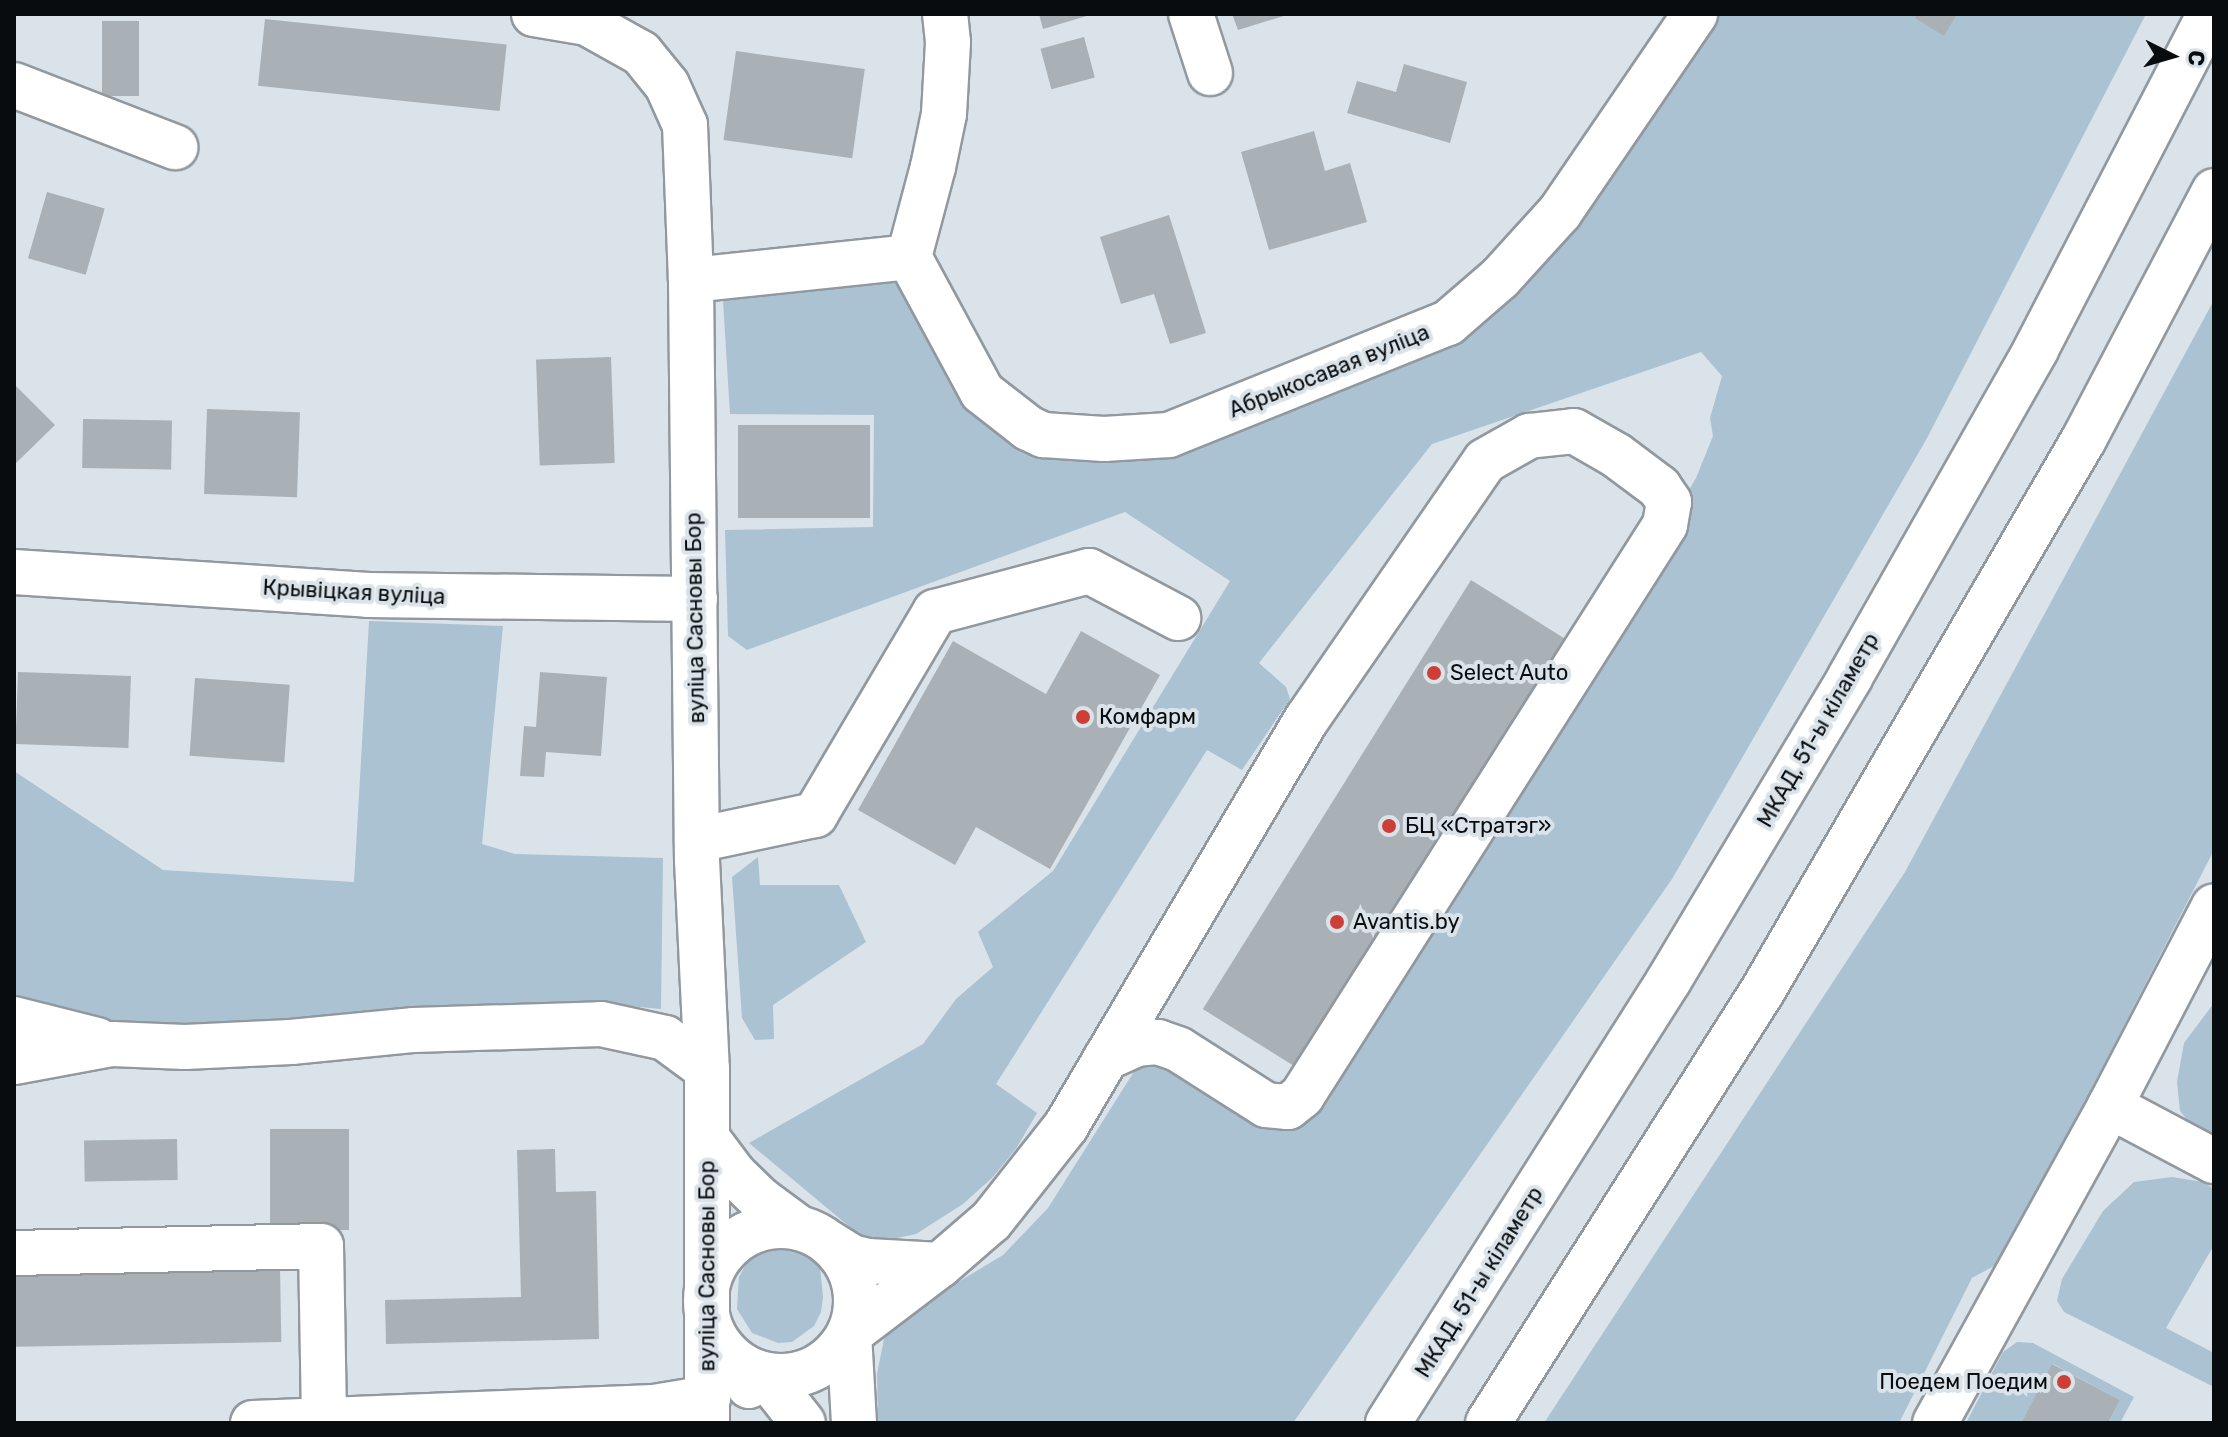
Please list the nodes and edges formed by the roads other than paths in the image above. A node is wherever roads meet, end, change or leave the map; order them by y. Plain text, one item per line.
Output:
1 (534, 14) edge
2 (945, 14) edge
3 (1191, 14) edge
4 (2210, 14) edge
5 (1690, 16) edge
6 (1210, 73) dead end
7 (14, 85) edge
8 (175, 147) dead end
9 (2214, 191) edge
10 (2214, 228) edge
11 (909, 257) junction
12 (2171, 274) junction
13 (691, 280) junction
14 (14, 572) edge
15 (695, 599) junction
16 (1178, 618) dead end
17 (697, 840) junction
18 (2214, 906) edge
19 (14, 1019) edge
20 (112, 1044) junction
21 (1106, 1058) junction
22 (14, 1062) edge
23 (707, 1069) junction
24 (2110, 1106) junction
25 (707, 1138) junction
26 (2214, 1161) edge
27 (814, 1236) junction
28 (14, 1253) edge
29 (940, 1265) junction
30 (706, 1301) junction
31 (849, 1334) junction
32 (765, 1375) junction
33 (712, 1415) edge
34 (562, 1417) edge
35 (324, 1420) junction
36 (253, 1423) edge
37 (803, 1423) edge
38 (854, 1423) edge
39 (1388, 1423) edge
40 (1488, 1423) edge
41 (1935, 1423) edge

1 - 13 main road, вуліца Сасновы Бор
2 - 11 main road
3 - 6 main road
4 - 39 main road, МКАД, 51-ы кіламетр
5 - 11 main road, Абрыкосавая вуліца
7 - 8 main road
9 - 12 main road
10 - 12 main road
11 - 13 main road
12 - 40 main road
13 - 15 main road, вуліца Сасновы Бор
14 - 15 main road, Крывіцкая вуліца
15 - 17 main road, вуліца Сасновы Бор
16 - 17 main road
17 - 23 main road, вуліца Сасновы Бор
18 - 24 main road
19 - 20 main road
20 - 22 main road
20 - 23 main road
21 - 21 main road
21 - 29 main road
23 - 25 main road, вуліца Сасновы Бор
24 - 26 main road
24 - 41 main road
25 - 27 main road
25 - 30 main road, вуліца Сасновы Бор
27 - 29 main road
27 - 30 main road
27 - 31 main road
28 - 35 main road
29 - 31 main road
30 - 32 main road
30 - 33 main road, вуліца Сасновы Бор
31 - 32 main road
31 - 38 main road
32 - 33 main road
32 - 37 main road
33 - 34 main road
34 - 35 main road
35 - 36 main road

